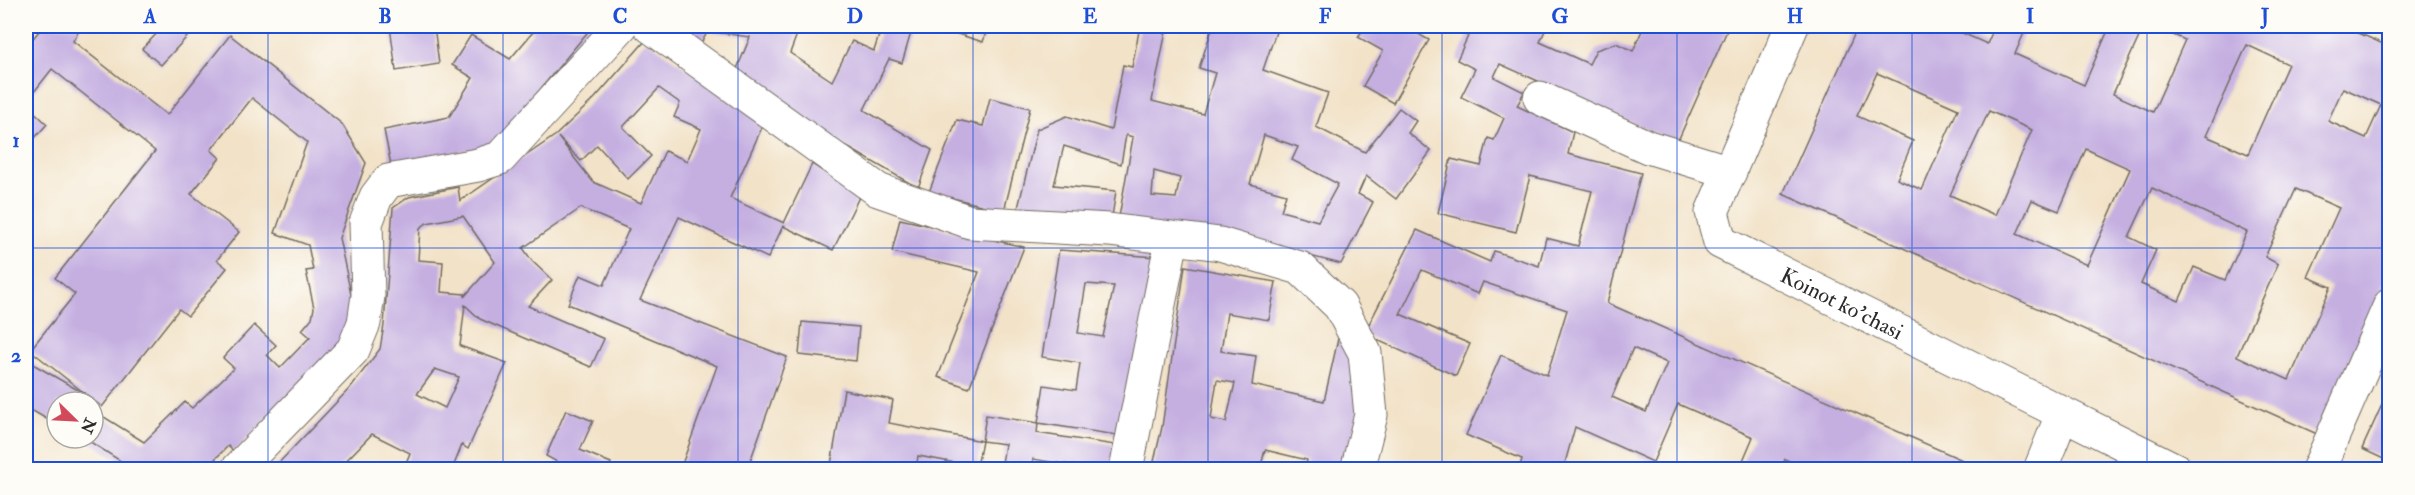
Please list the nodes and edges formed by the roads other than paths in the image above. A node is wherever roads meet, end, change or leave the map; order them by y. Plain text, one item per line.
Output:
1 (621, 26) edge
2 (650, 26) edge
3 (1792, 26) edge
4 (1540, 98) dead end
5 (1730, 172) junction
6 (1172, 239) junction
7 (2390, 305) edge
8 (2062, 415) junction
9 (237, 470) edge
10 (1125, 470) edge
11 (1357, 470) edge
12 (2040, 470) edge
13 (2176, 470) edge
14 (2318, 470) edge

1 - 9 street
2 - 6 street
3 - 5 street, Koinot ko'chasi
4 - 5 street
5 - 8 street, Koinot ko'chasi
6 - 10 street
6 - 11 street
7 - 14 street
8 - 12 street
8 - 13 street, Koinot ko'chasi

